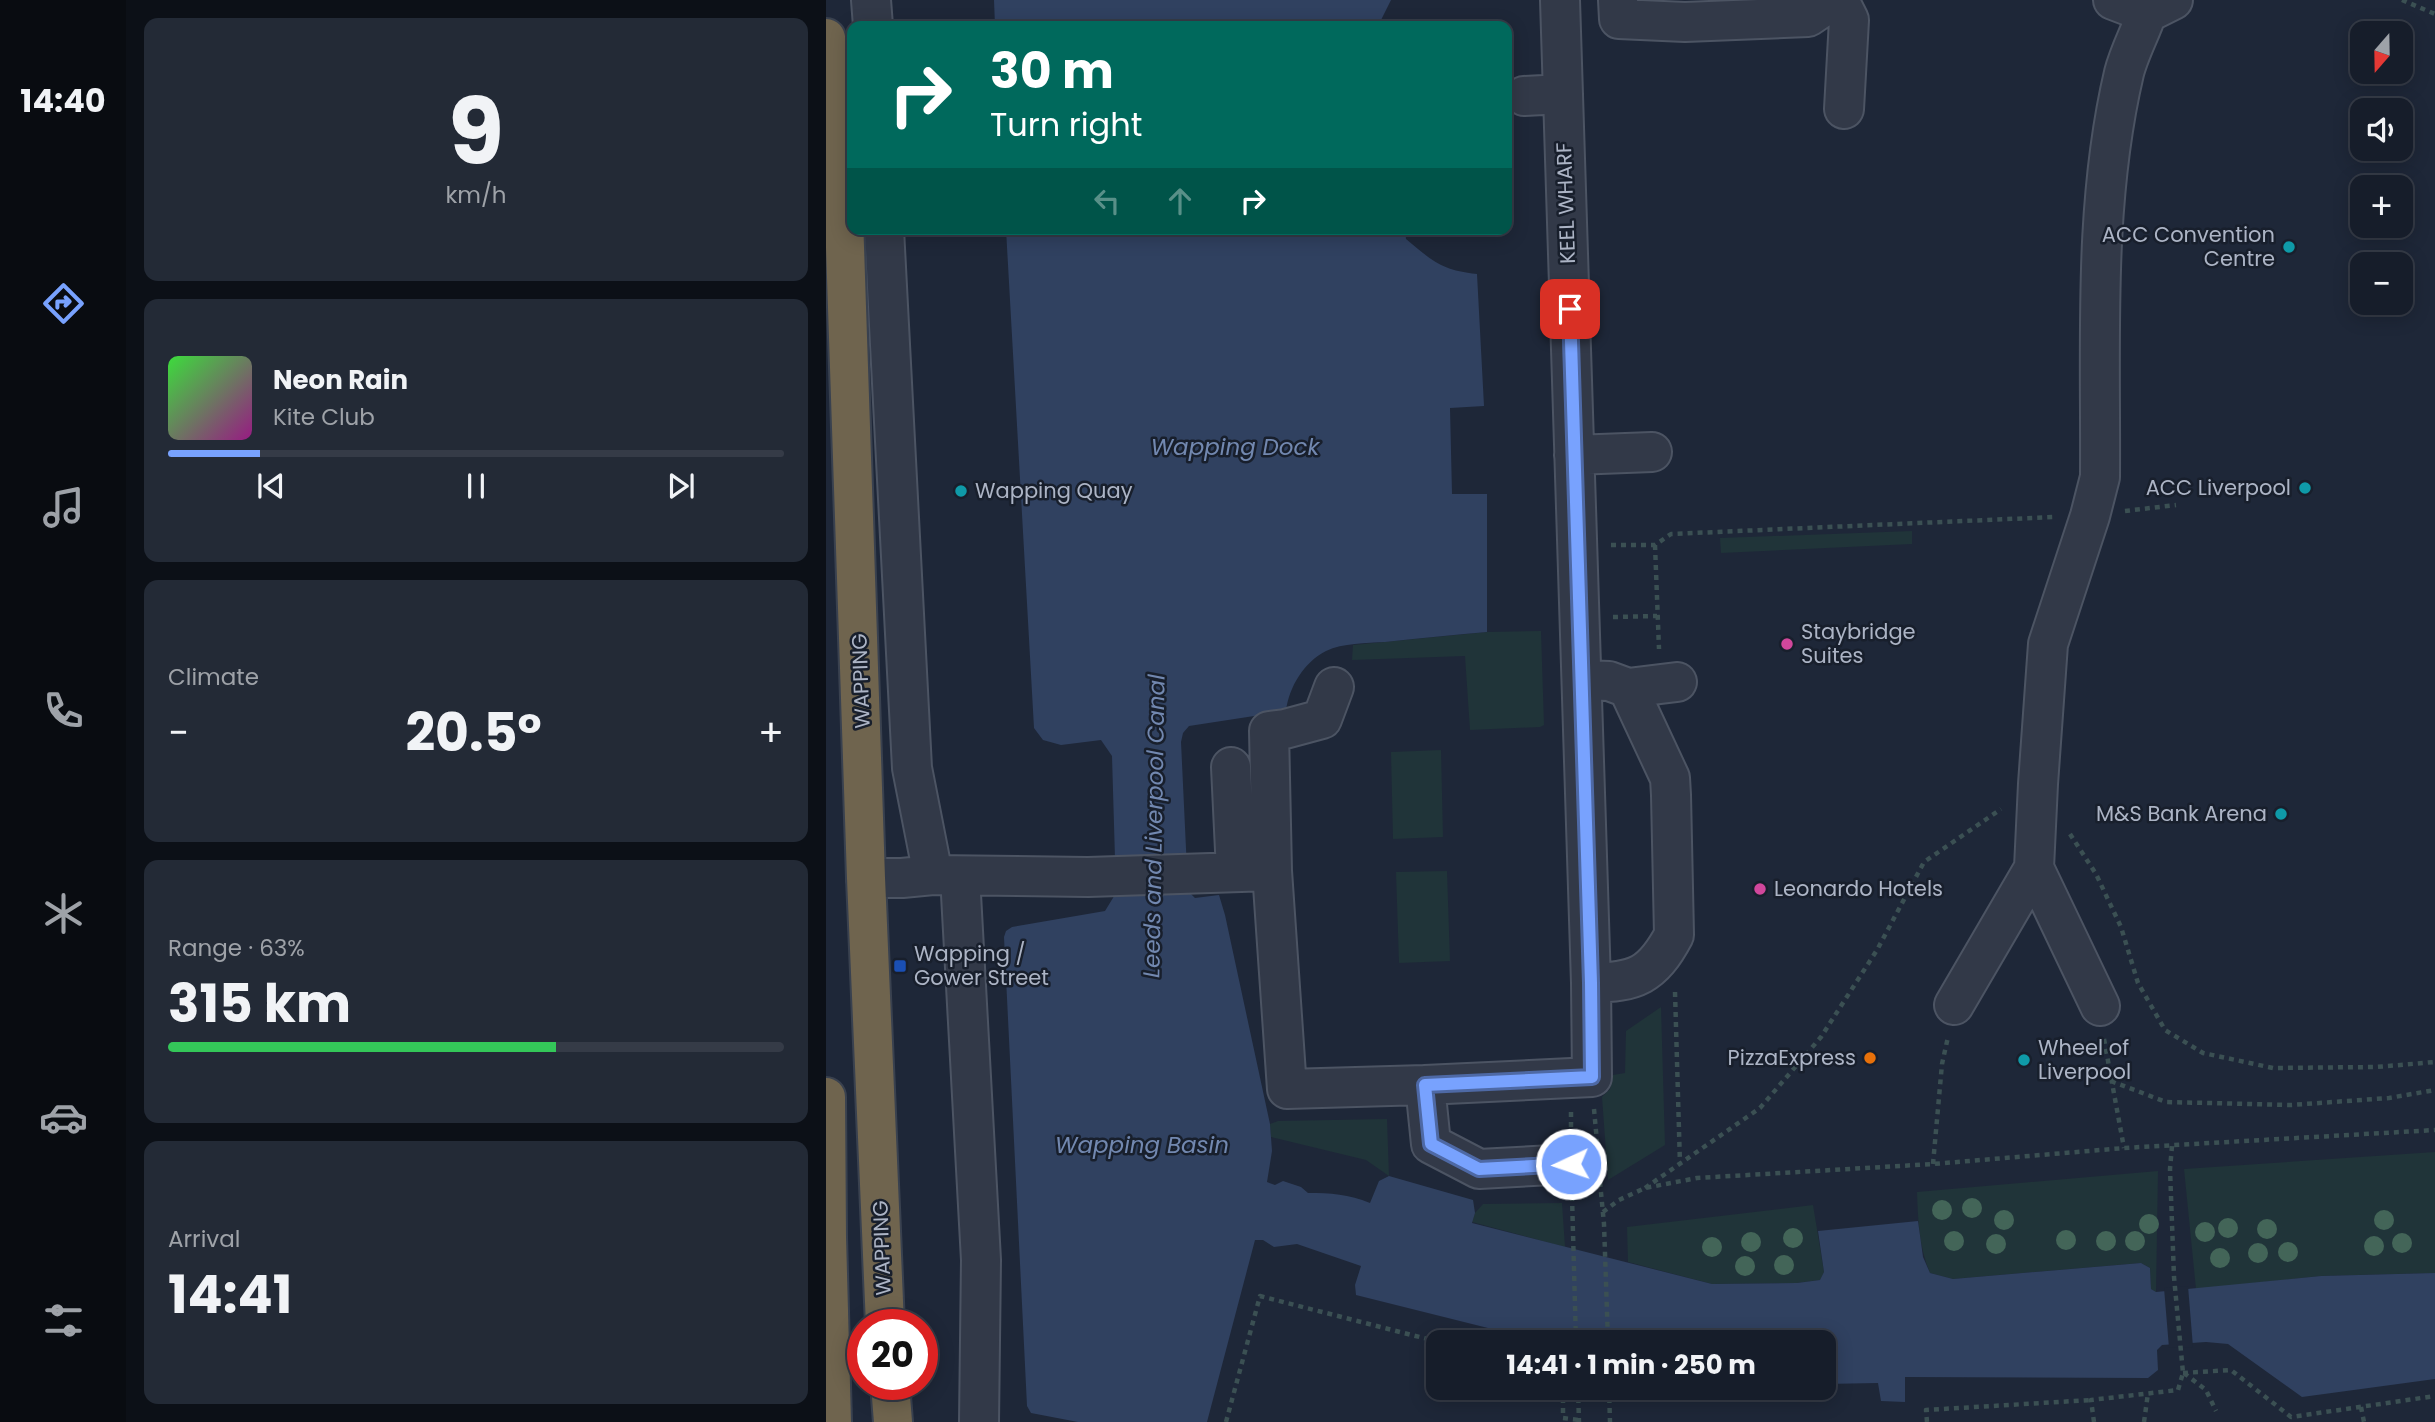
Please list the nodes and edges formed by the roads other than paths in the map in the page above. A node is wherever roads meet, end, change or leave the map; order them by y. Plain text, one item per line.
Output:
1 (871, 0) edge
2 (1560, 0) edge
3 (1618, 0) edge
4 (1833, 0) edge
5 (1839, 0) edge
6 (2145, 4) edge
7 (1686, 11) edge
8 (873, 21) edge
9 (826, 38) edge
10 (1563, 94) junction
11 (1524, 96) dead end
12 (1843, 109) dead end
13 (884, 235) edge
14 (1653, 452) dead end
15 (1574, 455) junction
16 (1668, 671) road end
17 (1582, 680) junction
18 (1334, 687) dead end
19 (1628, 688) junction
20 (1231, 767) dead end
21 (2034, 868) junction
22 (1237, 872) junction
23 (946, 876) junction
24 (866, 878) junction
25 (1591, 983) junction
26 (1954, 1005) road end
27 (2100, 1006) road end
28 (1425, 1085) junction
29 (826, 1097) edge
30 (1571, 1164) dead end
31 (884, 1309) edge
32 (891, 1400) edge
33 (832, 1422) edge
34 (893, 1422) edge
35 (979, 1422) edge

1 - 8 street
2 - 10 street, KEEL WHARF
3 - 7 street
4 - 7 street
5 - 12 street
6 - 21 street
9 - 24 highway, WAPPING
10 - 11 street
10 - 15 street, KEEL WHARF
13 - 23 street
14 - 15 street
15 - 17 street, KEEL WHARF
16 - 19 street
17 - 19 street
17 - 25 street, KEEL WHARF
18 - 22 street
19 - 25 street
20 - 22 street
21 - 26 street
21 - 27 street
22 - 23 street
22 - 28 street
23 - 24 street
23 - 35 street
24 - 31 highway, WAPPING
25 - 28 street, KEEL WHARF
28 - 30 street
29 - 33 highway
32 - 34 highway

